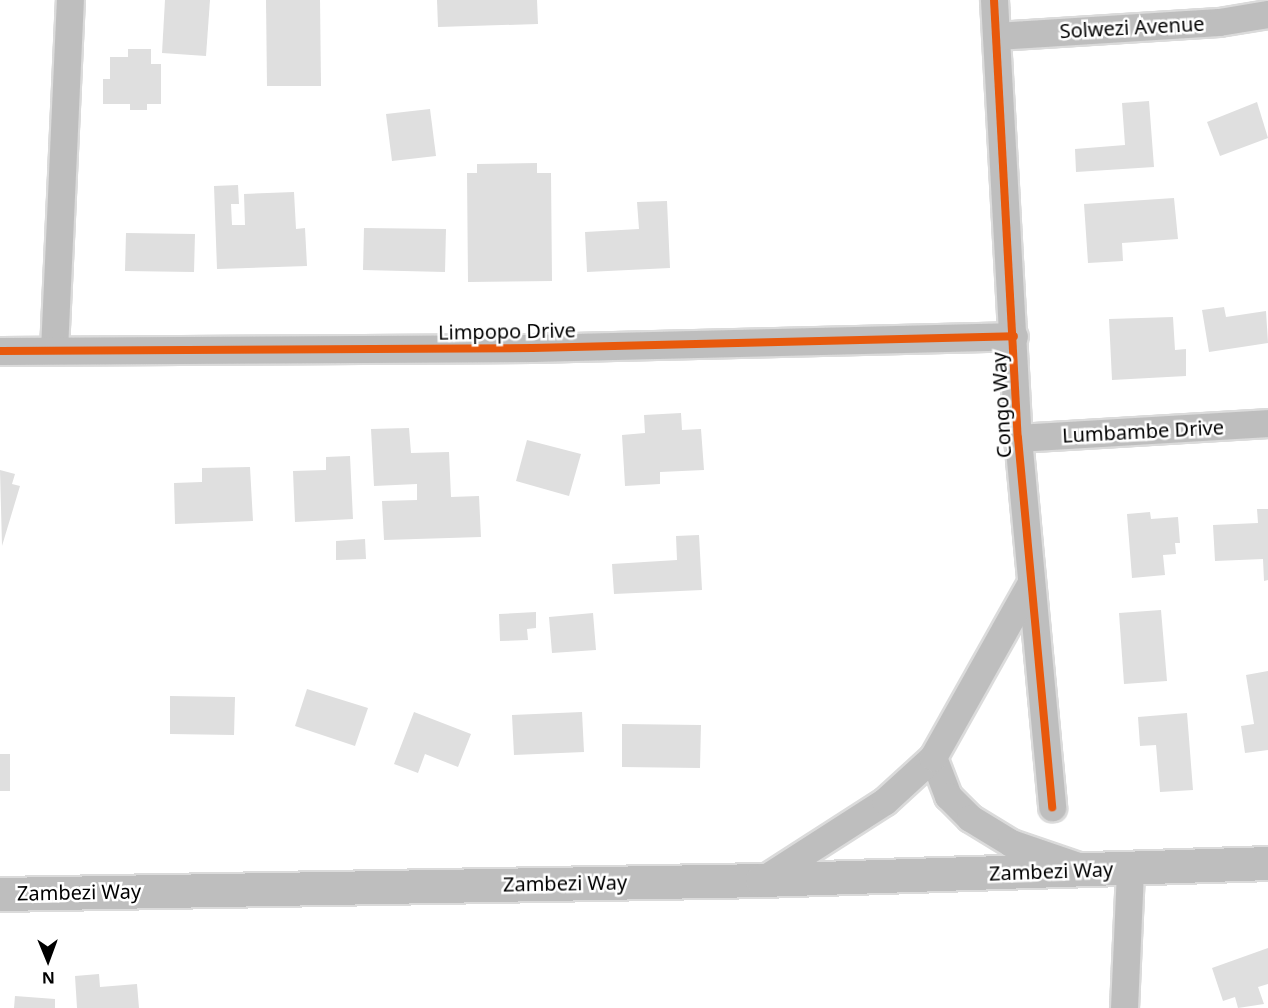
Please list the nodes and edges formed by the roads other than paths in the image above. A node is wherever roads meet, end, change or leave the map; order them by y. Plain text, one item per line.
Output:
1 (70, 0) edge
2 (994, 0) edge
3 (1268, 14) edge
4 (996, 36) junction
5 (1014, 336) junction
6 (54, 350) junction
7 (0, 351) edge
8 (1268, 423) edge
9 (1018, 438) junction
10 (1029, 586) junction
11 (933, 757) junction
12 (1052, 807) dead end
13 (1268, 863) edge
14 (1130, 868) junction
15 (1094, 871) junction
16 (762, 880) junction
17 (0, 894) edge
18 (1124, 1008) edge

1 - 6 street
2 - 4 street, Congo Way
3 - 4 street, Solwezi Avenue
4 - 5 street, Congo Way
5 - 6 street, Limpopo Drive
5 - 9 street, Congo Way
6 - 7 street, Limpopo Drive
8 - 9 street, Lumbambe Drive
9 - 10 street, Congo Way
10 - 11 street
10 - 12 street, Congo Way
11 - 15 street
11 - 16 street
13 - 14 main road, Zambezi Way
14 - 15 main road, Zambezi Way
14 - 18 street
15 - 16 main road, Zambezi Way
16 - 17 main road, Zambezi Way

